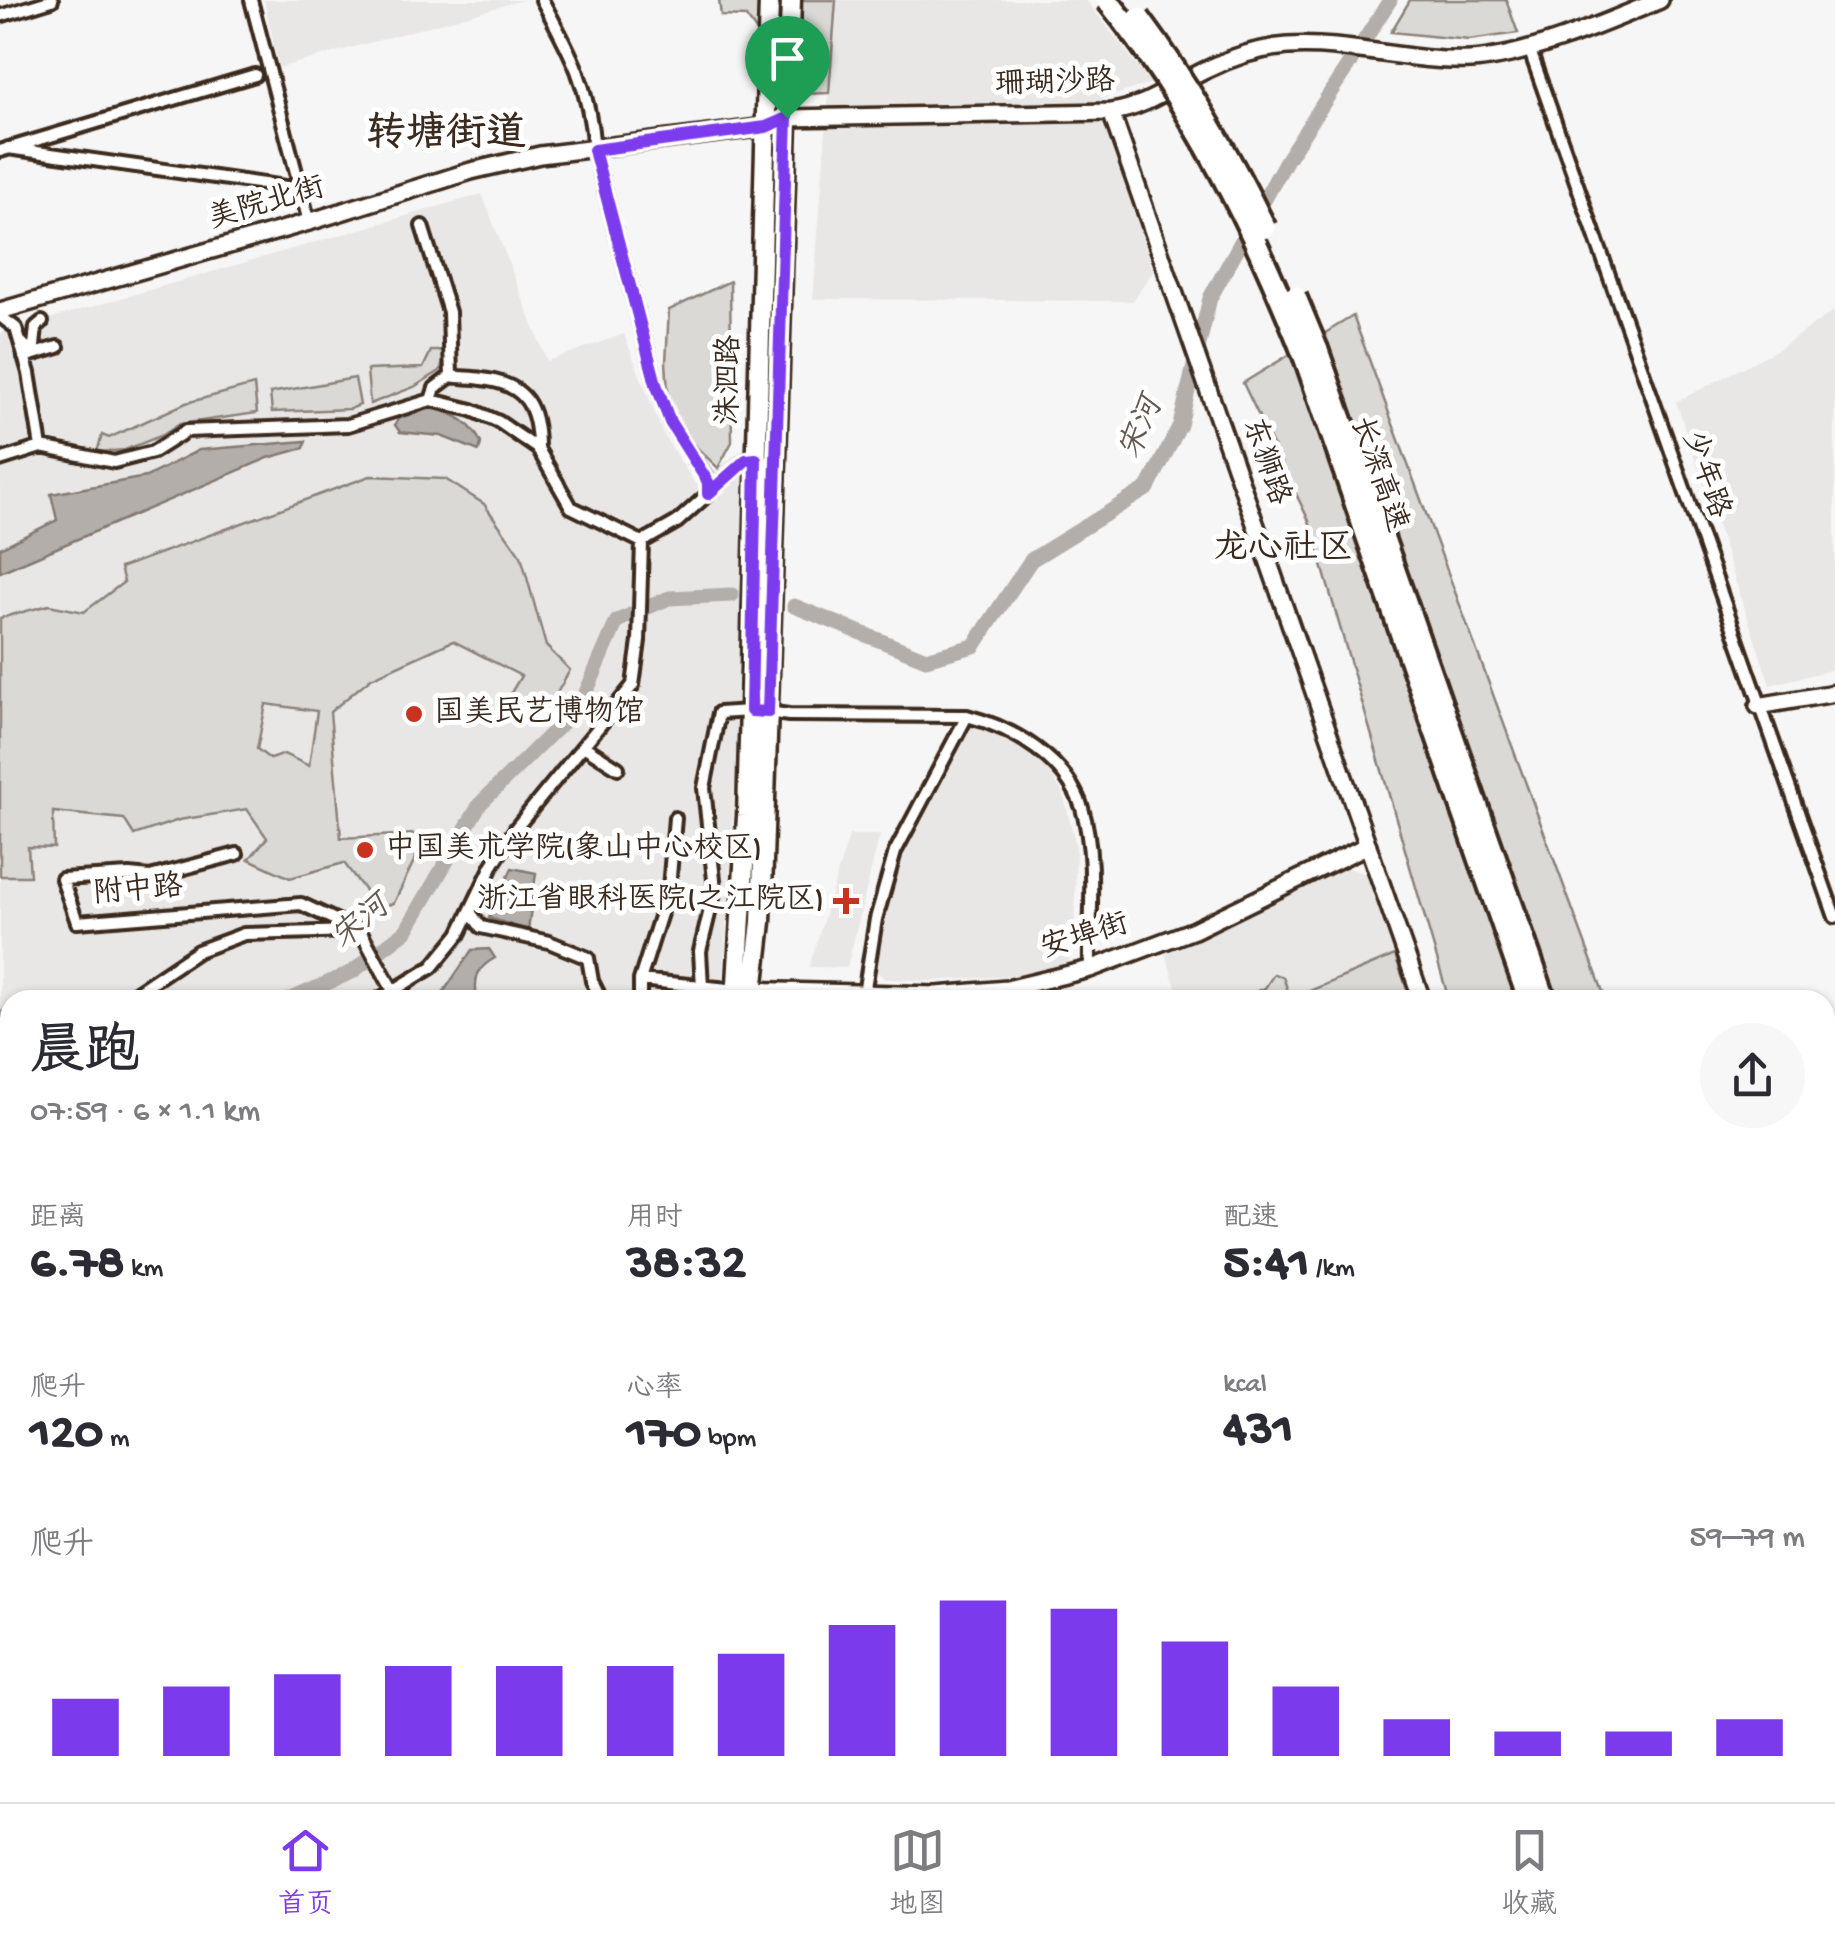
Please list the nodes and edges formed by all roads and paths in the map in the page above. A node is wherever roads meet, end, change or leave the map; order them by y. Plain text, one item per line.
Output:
1 (52, 0) edge
2 (251, 0) edge
3 (542, 0) edge
4 (769, 0) edge
5 (791, 0) edge
6 (1108, 0) edge
7 (1124, 0) edge
8 (1660, 0) edge
9 (0, 16) edge
10 (1529, 48) junction
11 (254, 75) dead end
12 (1112, 112) junction
13 (787, 118) junction
14 (766, 127) junction
15 (4, 149) edge
16 (594, 150) junction
17 (300, 189) junction
18 (309, 222) junction
19 (422, 226) dead end
20 (0, 314) edge
21 (42, 322) dead end
22 (20, 341) junction
23 (58, 347) dead end
24 (1311, 354) junction
25 (24, 357) junction
26 (450, 376) junction
27 (431, 400) junction
28 (41, 447) junction
29 (538, 449) junction
30 (756, 459) junction
31 (0, 460) edge
32 (708, 494) junction
33 (642, 542) junction
34 (1835, 693) edge
35 (1758, 706) junction
36 (760, 712) junction
37 (966, 716) junction
38 (585, 747) junction
39 (618, 768) dead end
40 (675, 818) dead end
41 (1368, 845) junction
42 (237, 854) dead end
43 (470, 912) junction
44 (1835, 917) edge
45 (361, 932) junction
46 (1090, 969) junction
47 (640, 980) junction
48 (702, 987) junction
49 (141, 990) edge
50 (392, 990) edge
51 (403, 990) edge
52 (596, 990) edge
53 (640, 990) edge
54 (720, 990) edge
55 (745, 990) edge
56 (865, 990) edge
57 (998, 990) edge
58 (1419, 990) edge
59 (1525, 990) edge
60 (1541, 990) edge

1 - 9 street
2 - 17 street
3 - 16 street
4 - 14 main road, 洙泗路
5 - 13 main road, 洙泗路
6 - 24 highway, 长深高速, bridge
7 - 24 highway, 长深高速, bridge
8 - 10 street, 珊瑚沙路
10 - 12 street, 珊瑚沙路
10 - 35 street, 少年路
11 - 15 street
12 - 13 street, 珊瑚沙路
12 - 41 street, 东狮路
13 - 14 street, 美院北街
13 - 36 main road, 洙泗路
14 - 16 street, 美院北街
14 - 30 main road, 洙泗路
15 - 17 street
16 - 18 street, 美院北街
16 - 32 street
17 - 18 street
18 - 20 street, 美院北街
19 - 26 street
20 - 22 street
21 - 22 street
22 - 25 street
23 - 25 street
24 - 59 highway, 长深高速
24 - 60 highway, 长深高速
25 - 28 street
26 - 27 street
26 - 29 street
27 - 28 street
27 - 29 street
28 - 31 street
29 - 33 street
30 - 32 street
30 - 36 main road, 洙泗路
32 - 33 street
33 - 38 street
34 - 35 street
35 - 44 street, 少年路
36 - 37 street
36 - 48 street
36 - 55 main road, 洙泗路
37 - 46 street
37 - 56 street
38 - 39 street
38 - 43 street
40 - 47 street
41 - 46 street, 安埠街
41 - 58 street, 东狮路
42 - 45 street, 附中路
43 - 51 street
43 - 52 street
45 - 49 street
45 - 50 street
46 - 57 street, 安埠街
47 - 48 street
47 - 53 street
48 - 54 street

